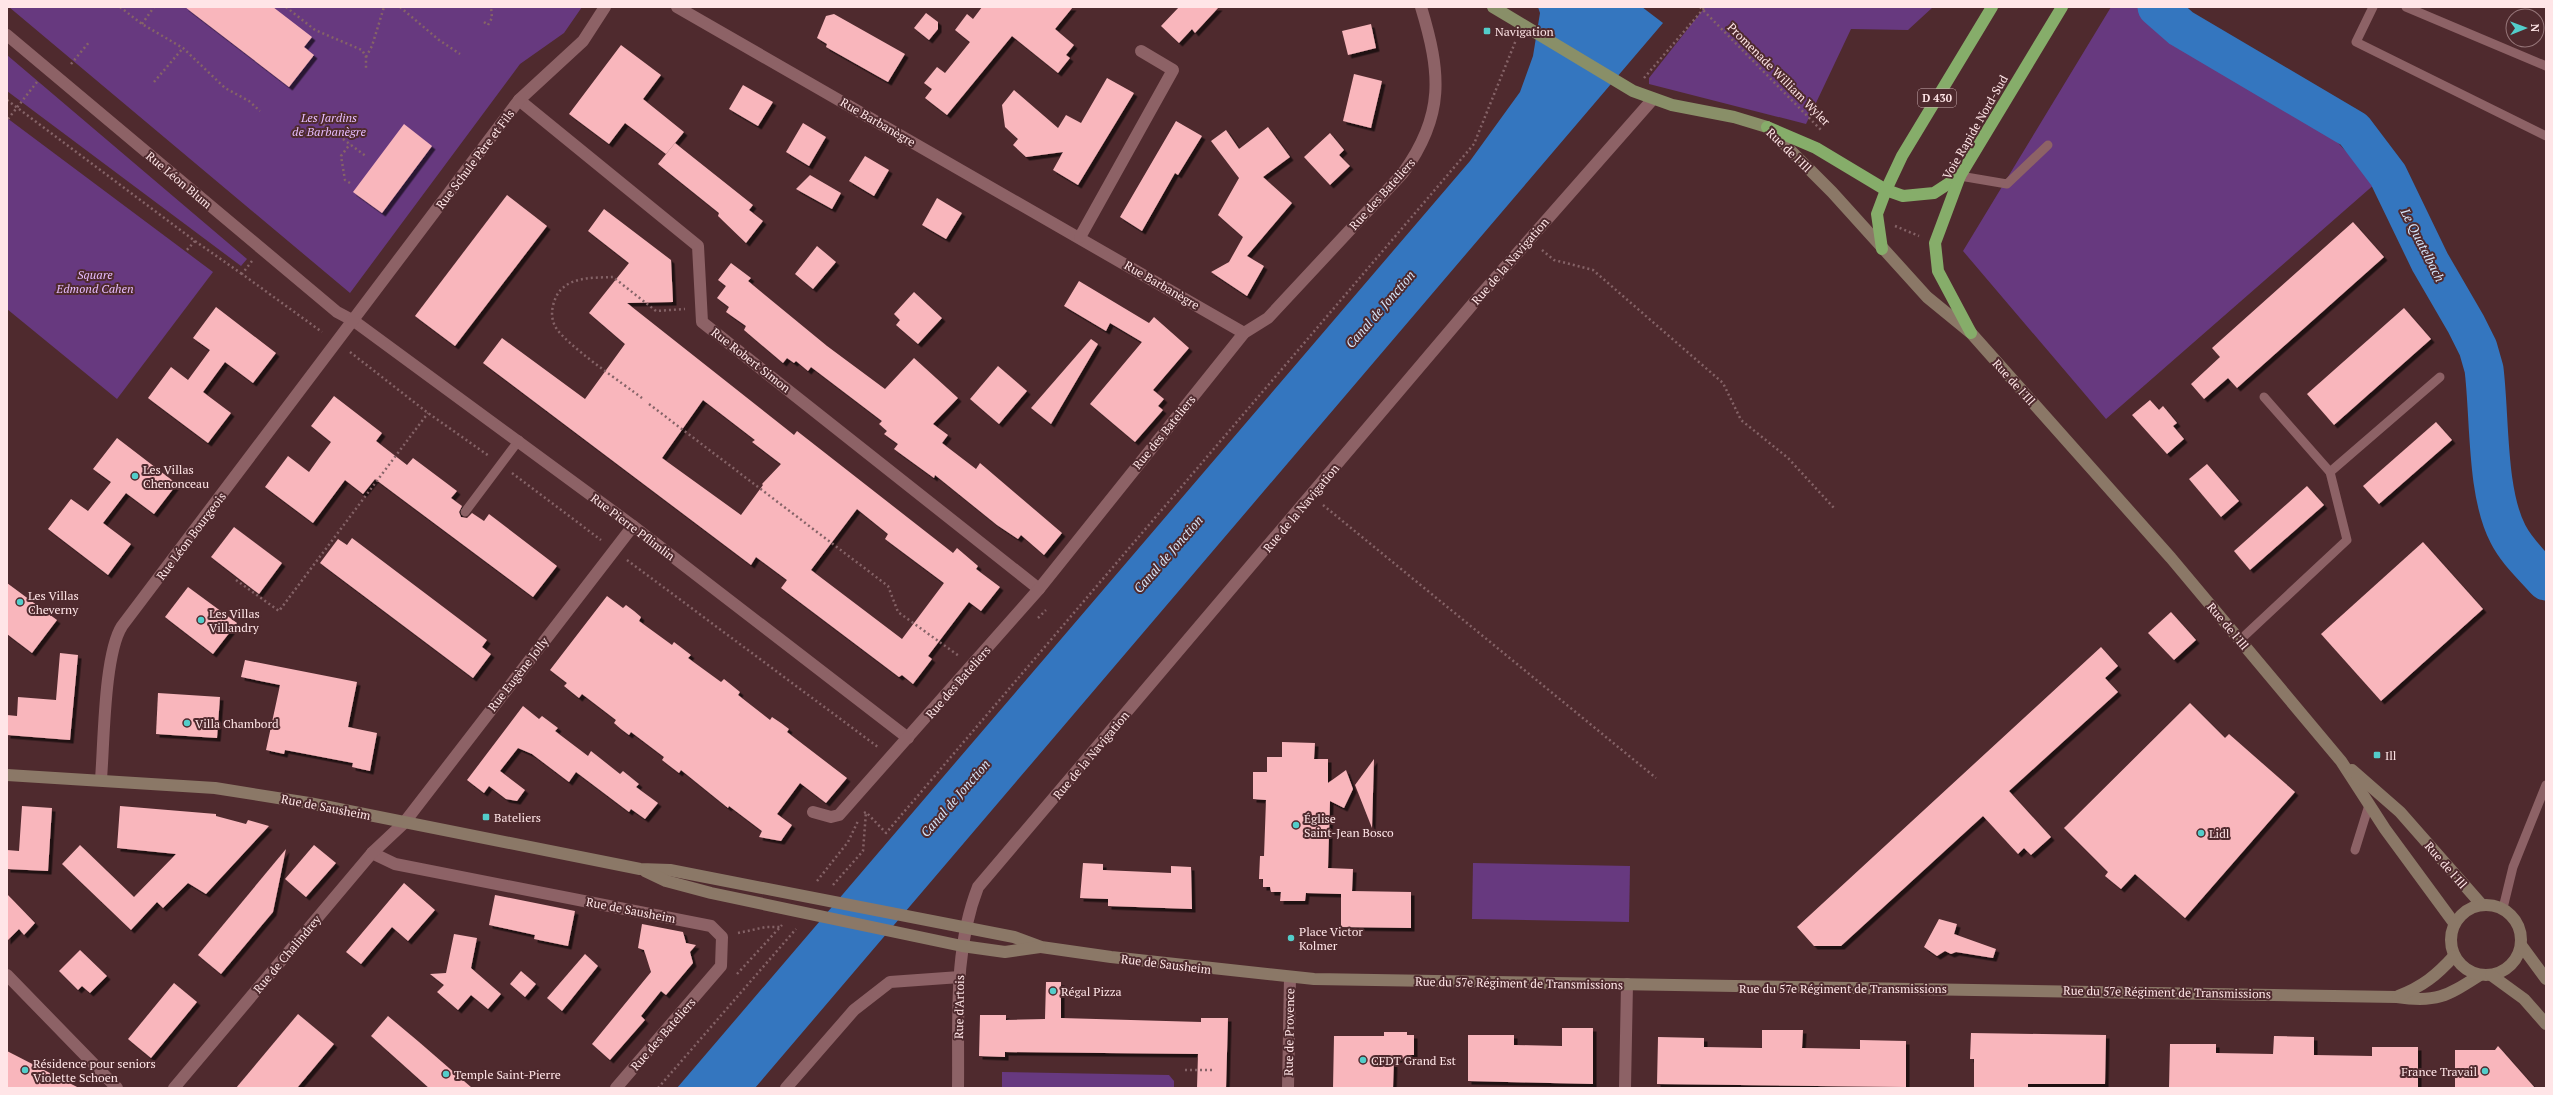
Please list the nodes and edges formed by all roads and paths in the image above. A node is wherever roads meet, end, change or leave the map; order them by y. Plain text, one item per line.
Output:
1 (120, 7) edge
2 (154, 7) edge
3 (286, 7) edge
4 (384, 7) edge
5 (400, 7) edge
6 (491, 7) edge
7 (605, 7) edge
8 (677, 7) edge
9 (1421, 7) edge
10 (1493, 7) edge
11 (1705, 7) edge
12 (1992, 7) edge
13 (2062, 7) edge
14 (2374, 7) edge
15 (2406, 7) edge
16 (1701, 8) edge
17 (484, 22) dead end
18 (142, 24) junction
19 (1522, 24) junction
20 (7, 35) edge
21 (90, 41) dead end
22 (183, 48) junction
23 (1141, 51) dead end
24 (460, 54) dead end
25 (366, 57) junction
26 (71, 64) dead end
27 (2546, 66) edge
28 (366, 68) dead end
29 (47, 69) junction
30 (154, 82) dead end
31 (1640, 82) dead end
32 (1653, 99) junction
33 (7, 100) edge
34 (519, 100) junction
35 (17, 108) junction
36 (260, 111) dead end
37 (8, 119) dead end
38 (323, 124) dead end
39 (1766, 128) junction
40 (1826, 134) dead end
41 (2546, 136) edge
42 (350, 144) junction
43 (2048, 145) dead end
44 (367, 157) dead end
45 (1960, 176) junction
46 (350, 183) dead end
47 (1886, 190) junction
48 (1891, 225) dead end
49 (1919, 236) dead end
50 (1080, 237) junction
51 (1529, 240) junction
52 (195, 241) junction
53 (1882, 250) junction
54 (186, 252) dead end
55 (253, 260) dead end
56 (242, 274) junction
57 (701, 309) junction
58 (354, 321) junction
59 (322, 332) dead end
60 (1244, 333) junction
61 (1971, 333) junction
62 (346, 349) dead end
63 (2440, 377) dead end
64 (2264, 397) dead end
65 (642, 398) dead end
66 (649, 404) dead end
67 (428, 413) junction
68 (518, 440) junction
69 (500, 464) junction
70 (2330, 472) junction
71 (1312, 496) junction
72 (1834, 508) dead end
73 (465, 512) dead end
74 (633, 526) junction
75 (614, 550) junction
76 (236, 580) dead end
77 (1039, 589) junction
78 (1037, 620) dead end
79 (2240, 640) junction
80 (972, 666) junction
81 (908, 738) junction
82 (891, 757) junction
83 (2342, 761) junction
84 (7, 775) edge
85 (1656, 778) dead end
86 (101, 779) junction
87 (2546, 785) edge
88 (2369, 805) junction
89 (872, 806) dead end
90 (814, 812) dead end
91 (866, 812) junction
92 (404, 823) junction
93 (2355, 850) dead end
94 (372, 853) junction
95 (640, 869) junction
96 (817, 880) dead end
97 (832, 886) dead end
98 (2481, 904) junction
99 (2503, 908) junction
100 (783, 923) dead end
101 (2454, 923) junction
102 (780, 927) junction
103 (966, 927) junction
104 (796, 928) dead end
105 (734, 934) dead end
106 (722, 937) joint
107 (2521, 945) junction
108 (962, 946) junction
109 (1041, 947) junction
110 (2454, 956) junction
111 (7, 975) edge
112 (2486, 975) junction
113 (1290, 977) junction
114 (960, 978) junction
115 (2546, 979) edge
116 (711, 980) junction
117 (1627, 984) junction
118 (2397, 997) junction
119 (2546, 1024) edge
120 (1185, 1070) dead end
121 (1214, 1070) dead end
122 (118, 1088) edge
123 (174, 1088) edge
124 (616, 1088) edge
125 (658, 1088) edge
126 (786, 1088) edge
127 (958, 1088) edge
128 (1288, 1088) edge
129 (1625, 1088) edge

1 - 18 path
2 - 18 path
3 - 25 path
4 - 25 path
5 - 24 path
6 - 17 path
7 - 34 street, Rue Schule Père et Fils
8 - 50 street, Rue Barbanègre
9 - 60 street, Rue des Bateliers
10 - 19 main road, Rue de l'Ill
11 - 16 path
12 - 47 highway, D 430
13 - 45 highway, Voie Rapide Nord-Sud
14 - 41 lane
15 - 27 lane
16 - 31 path
16 - 40 path, Promenade William Wyler
18 - 22 path
19 - 32 main road, Rue de l'Ill
19 - 91 path
20 - 29 street, Rue Léon Blum
21 - 26 path
22 - 30 path
22 - 36 path
23 - 50 street
25 - 28 path
29 - 35 path
29 - 58 street, Rue Léon Blum
32 - 39 main road, Rue de l'Ill
32 - 51 street, Rue de la Navigation
33 - 35 path
34 - 57 street, Rue Robert Simon
34 - 58 street, Rue Schule Père et Fils
35 - 37 path
35 - 52 path
38 - 42 path
39 - 47 highway
39 - 53 main road, Rue de l'Ill
42 - 44 path
42 - 46 path
43 - 45 lane
45 - 47 highway
45 - 61 highway, Voie Rapide Nord-Sud
47 - 53 highway, D 430
48 - 49 path
50 - 60 street, Rue Barbanègre
51 - 71 street, Rue de la Navigation
51 - 72 path
52 - 54 path
52 - 56 path
53 - 61 main road, Rue de l'Ill
55 - 56 path
56 - 59 path
57 - 65 path
57 - 77 street, Rue Robert Simon
58 - 68 street, Rue Pierre Pflimlin
58 - 86 street, Rue Léon Bourgeois
60 - 77 street, Rue des Bateliers
61 - 79 main road, Rue de l'Ill
62 - 67 path
63 - 70 lane
64 - 70 lane
66 - 80 path
67 - 69 path
67 - 76 path
68 - 69 lane
68 - 74 street, Rue Pierre Pflimlin
69 - 73 lane
69 - 75 path
70 - 79 lane
71 - 85 path
71 - 103 street, Rue de la Navigation
74 - 75 street, Rue Eugène Jolly
74 - 81 street, Rue Pierre Pflimlin
75 - 82 path
75 - 92 street, Rue Eugène Jolly
77 - 78 path
77 - 80 street, Rue des Bateliers
79 - 83 main road, Rue de l'Ill
80 - 81 street, Rue des Bateliers
81 - 82 street, Rue des Bateliers
82 - 90 street, Rue des Bateliers
83 - 88 main road, Rue de l'Ill
83 - 98 main road, Rue de l'Ill
84 - 86 main road, Rue de Sausheim
86 - 92 main road, Rue de Sausheim
87 - 99 lane
88 - 93 lane
88 - 101 main road, Rue de l'Ill
89 - 91 path
91 - 96 path
91 - 97 path
92 - 94 street, Rue de Chalindrey
92 - 95 main road, Rue de Sausheim
94 - 106 street, Rue de Sausheim
94 - 123 street, Rue de Chalindrey
95 - 103 main road, Rue de Sausheim
95 - 108 main road, Rue de Sausheim
98 - 99 main road
98 - 101 main road
99 - 107 main road
100 - 102 path
101 - 110 main road
102 - 105 path
102 - 116 path
103 - 108 street, Rue d'Artois
103 - 109 main road
104 - 125 path
106 - 116 street, Rue des Bateliers
107 - 112 main road
107 - 115 main road
108 - 109 main road
108 - 114 street, Rue d'Artois
109 - 113 main road, Rue de Sausheim
110 - 112 main road
110 - 118 main road, Rue du 57e Régiment de Transmissions
111 - 122 street
112 - 118 main road, Rue du 57e Régiment de Transmissions
112 - 119 main road
113 - 117 main road, Rue du 57e Régiment de Transmissions
113 - 128 street, Rue de Provence
114 - 126 street
114 - 127 street, Rue d'Artois
116 - 124 street, Rue des Bateliers
117 - 118 main road, Rue du 57e Régiment de Transmissions
117 - 129 street
120 - 121 path

